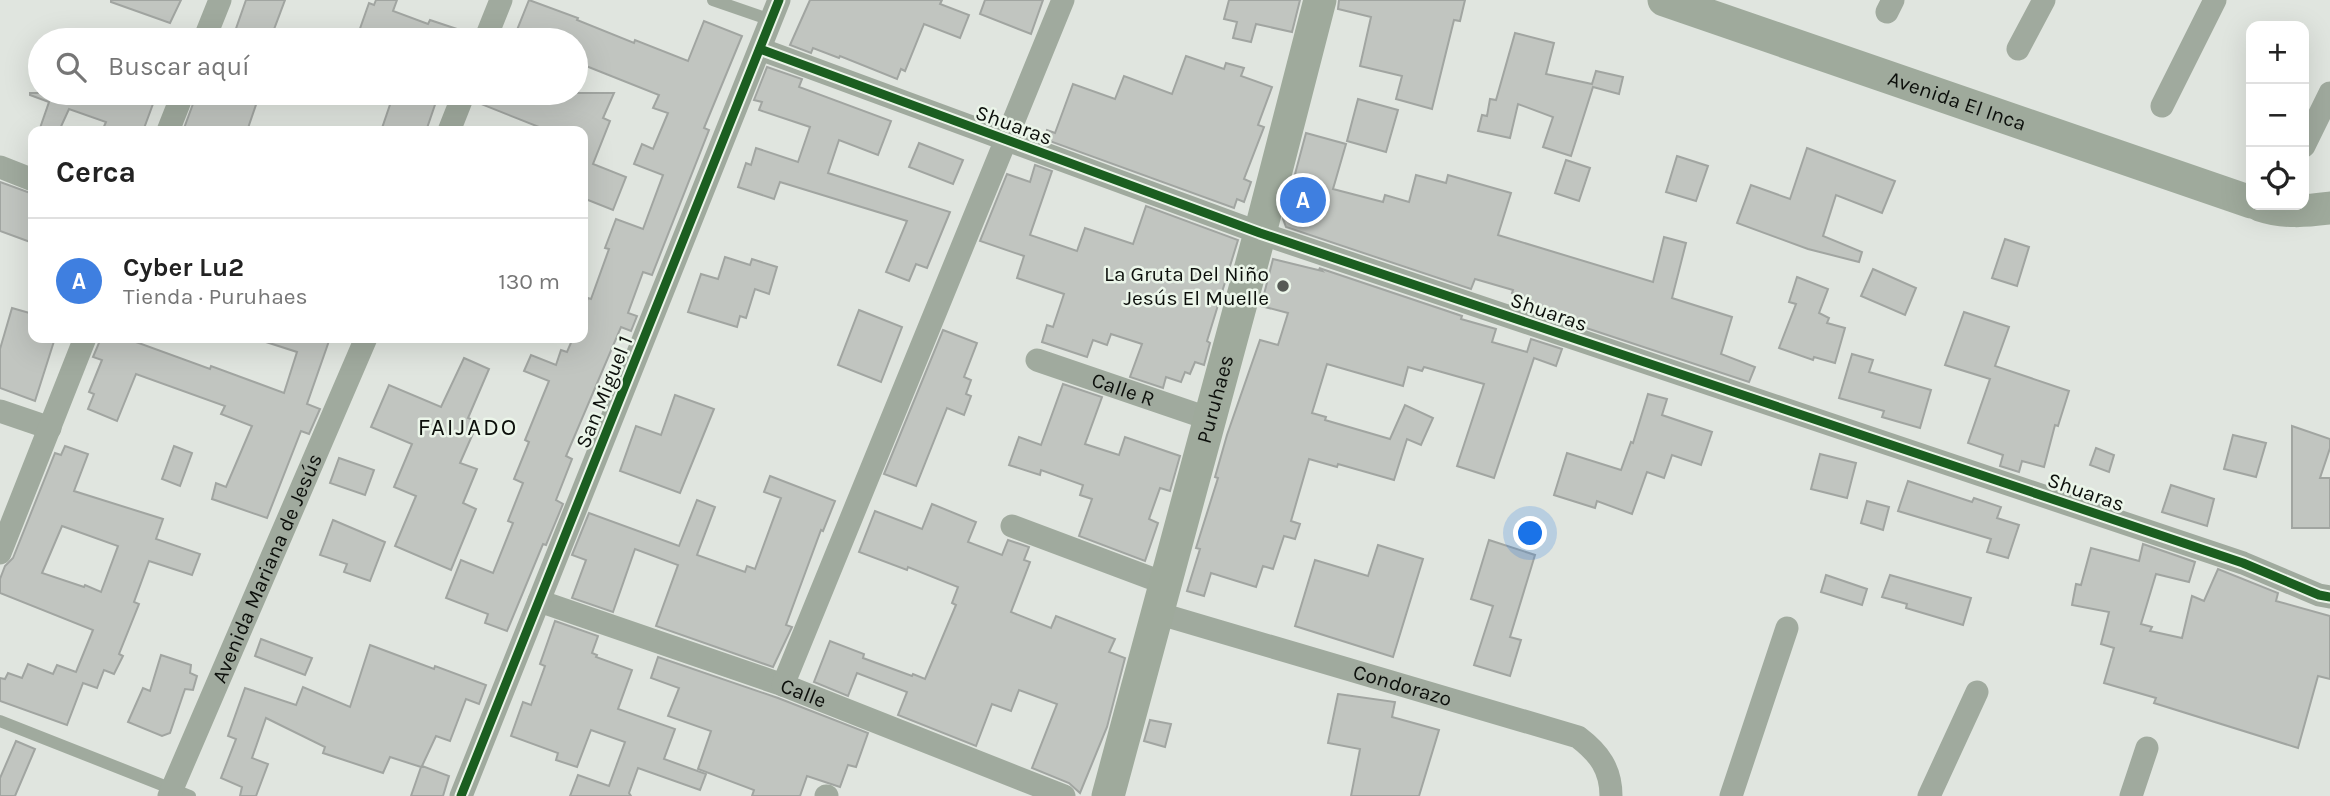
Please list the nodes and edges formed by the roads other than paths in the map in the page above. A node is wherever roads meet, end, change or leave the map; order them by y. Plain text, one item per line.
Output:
1 (220, 0) edge
2 (501, 0) edge
3 (713, 0) edge
4 (1063, 0) edge
5 (1320, 0) edge
6 (1664, 0) edge
7 (2043, 0) edge
8 (2215, 0) edge
9 (775, 10) edge
10 (209, 28) edge
11 (490, 28) edge
12 (760, 49) junction
13 (2018, 50) dead end
14 (2330, 93) edge
15 (178, 105) edge
16 (459, 105) edge
17 (2162, 106) dead end
18 (170, 126) edge
19 (451, 126) edge
20 (2309, 136) edge
21 (1005, 141) junction
22 (0, 167) edge
23 (28, 178) edge
24 (2246, 200) edge
25 (2284, 210) edge
26 (2327, 214) edge
27 (1260, 233) junction
28 (83, 343) edge
29 (364, 343) edge
30 (1037, 360) dead end
31 (0, 411) edge
32 (1210, 419) junction
33 (50, 428) junction
34 (1012, 526) dead end
35 (0, 553) edge
36 (2330, 597) edge
37 (1160, 598) junction
38 (539, 601) junction
39 (1787, 628) dead end
40 (783, 685) junction
41 (1977, 692) dead end
42 (0, 721) edge
43 (2147, 748) dead end
44 (177, 794) edge
45 (469, 794) edge
46 (1064, 796) edge
47 (1108, 796) edge
48 (1611, 796) edge
49 (1731, 796) edge
50 (1929, 796) edge
51 (2131, 796) edge

1 - 10 street
2 - 11 street
3 - 9 lane
4 - 21 street
5 - 27 street, Puruhaes
6 - 24 street, Avenida El Inca
7 - 13 street
8 - 17 street
9 - 12 street, San Miguel 1
12 - 21 street, Shuaras
12 - 38 street, San Miguel 1
14 - 20 street
15 - 18 street
16 - 19 street
21 - 27 street, Shuaras
21 - 40 street
22 - 23 street
25 - 26 street
27 - 32 street, Puruhaes
27 - 36 street, Shuaras
28 - 33 street
29 - 44 street, Avenida Mariana de Jesús
30 - 32 street, Calle R
31 - 33 street
32 - 37 street, Puruhaes
33 - 35 street
34 - 37 street, Condorazo
37 - 47 street, Puruhaes
37 - 48 street, Condorazo
38 - 40 street, Calle
38 - 45 street, San Miguel 1
39 - 49 street
40 - 46 street, Calle
41 - 50 street
42 - 44 lane
43 - 51 street

